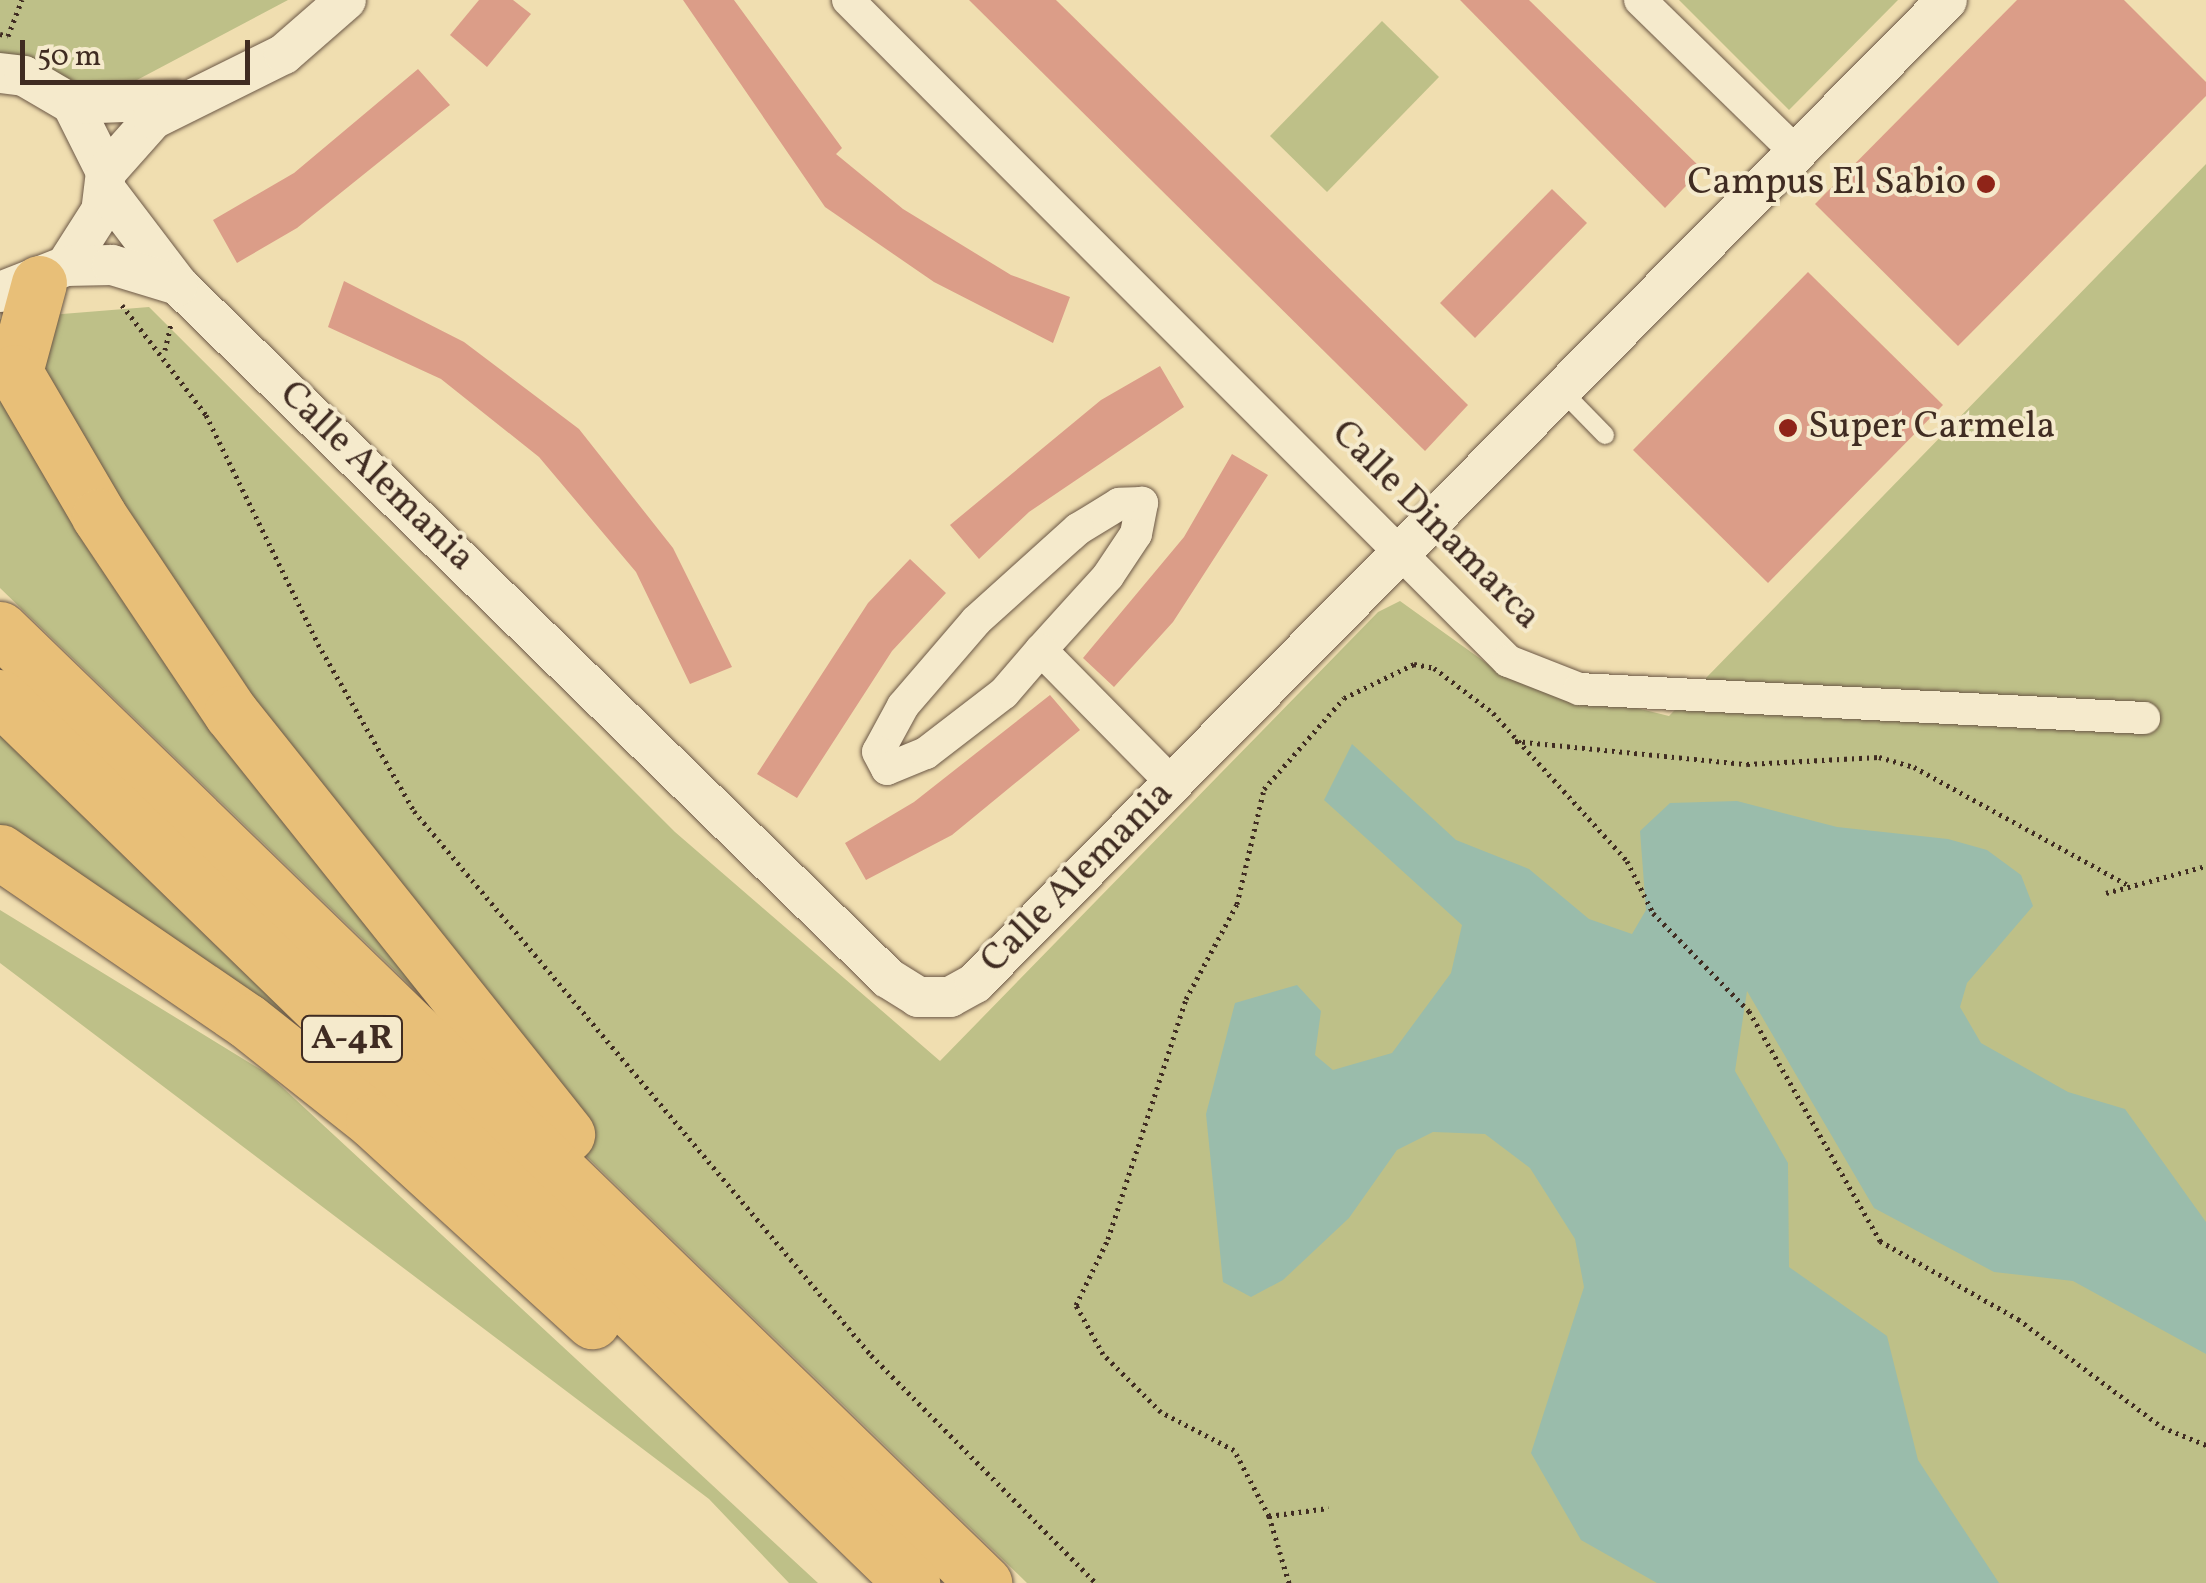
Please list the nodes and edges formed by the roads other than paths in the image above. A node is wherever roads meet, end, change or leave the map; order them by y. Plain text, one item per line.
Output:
1 (346, 0) edge
2 (848, 0) edge
3 (1640, 0) edge
4 (1947, 0) edge
5 (0, 73) edge
6 (190, 97) junction
7 (72, 104) junction
8 (1797, 153) junction
9 (106, 181) junction
10 (35, 280) edge
11 (179, 286) junction
12 (1560, 390) junction
13 (1605, 435) dead end
14 (1401, 549) junction
15 (0, 629) edge
16 (1040, 650) junction
17 (0, 697) edge
18 (2144, 718) dead end
19 (1172, 783) junction
20 (0, 852) edge
21 (642, 1249) junction
22 (910, 1583) edge
23 (984, 1583) edge

1 - 6 street
2 - 14 street, Calle Dinamarca
3 - 8 street
4 - 8 street, Calle Alemania
5 - 7 street
6 - 7 street
6 - 9 street
7 - 9 street, Calle Alemania
8 - 12 street, Calle Alemania
9 - 10 street
9 - 11 street, Calle Alemania
10 - 11 street, Calle Alemania
10 - 21 highway
11 - 19 street, Calle Alemania
12 - 13 lane
12 - 14 street, Calle Alemania
14 - 18 street, Calle Dinamarca
14 - 19 street, Calle Alemania
15 - 21 highway, A-4R
16 - 16 street
16 - 19 street
17 - 22 highway, A-4R
20 - 22 highway
21 - 23 highway, A-4R

